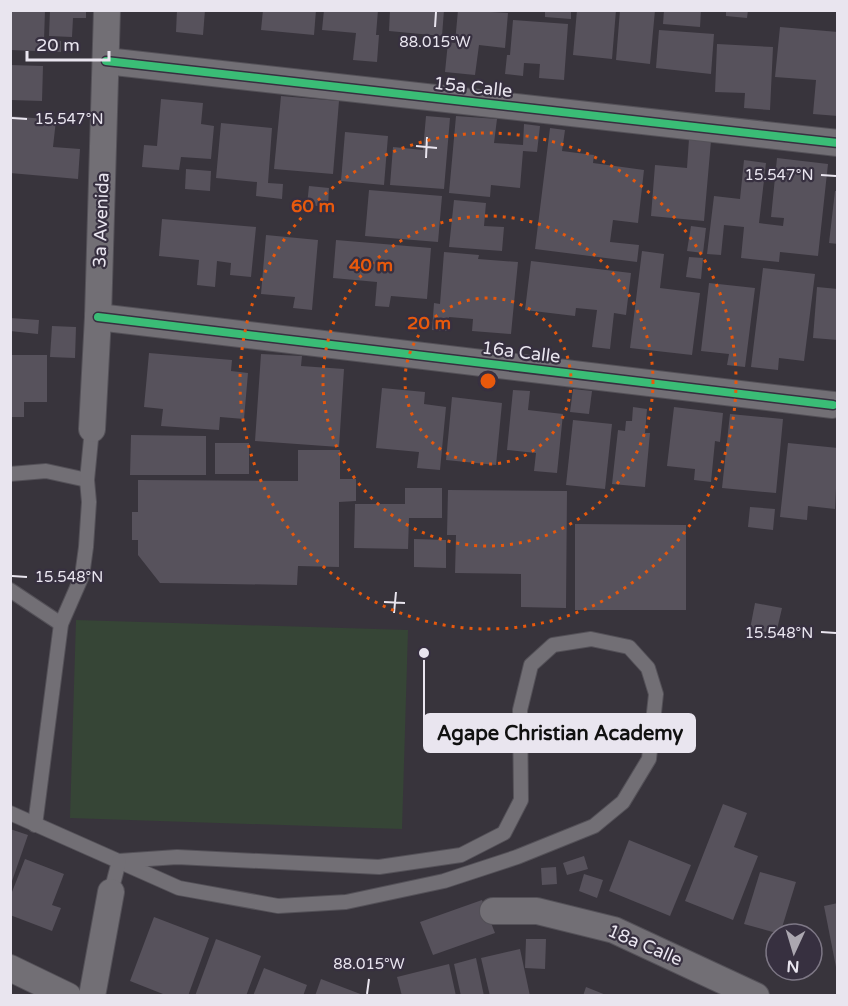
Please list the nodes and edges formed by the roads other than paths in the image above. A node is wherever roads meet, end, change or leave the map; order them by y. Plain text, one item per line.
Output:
1 (107, 10) edge
2 (106, 62) junction
3 (837, 142) edge
4 (98, 317) junction
5 (833, 405) dead end
6 (92, 429) joint
7 (10, 474) edge
8 (87, 480) junction
9 (10, 590) edge
10 (61, 624) junction
11 (10, 813) edge
12 (34, 825) junction
13 (119, 861) junction
14 (111, 892) joint
15 (493, 911) dead end
16 (10, 969) edge
17 (68, 996) edge
18 (92, 996) edge
19 (756, 996) edge

1 - 2 street, 3a Avenida
2 - 3 street, 15a Calle
2 - 4 street, 3a Avenida
4 - 5 street, 16a Calle
4 - 6 street, 3a Avenida
6 - 8 lane
7 - 8 lane
8 - 10 lane
9 - 10 lane
10 - 12 lane
11 - 12 lane
12 - 13 lane
13 - 13 lane
13 - 14 lane
14 - 18 street
15 - 19 street, 18a Calle
16 - 17 street

